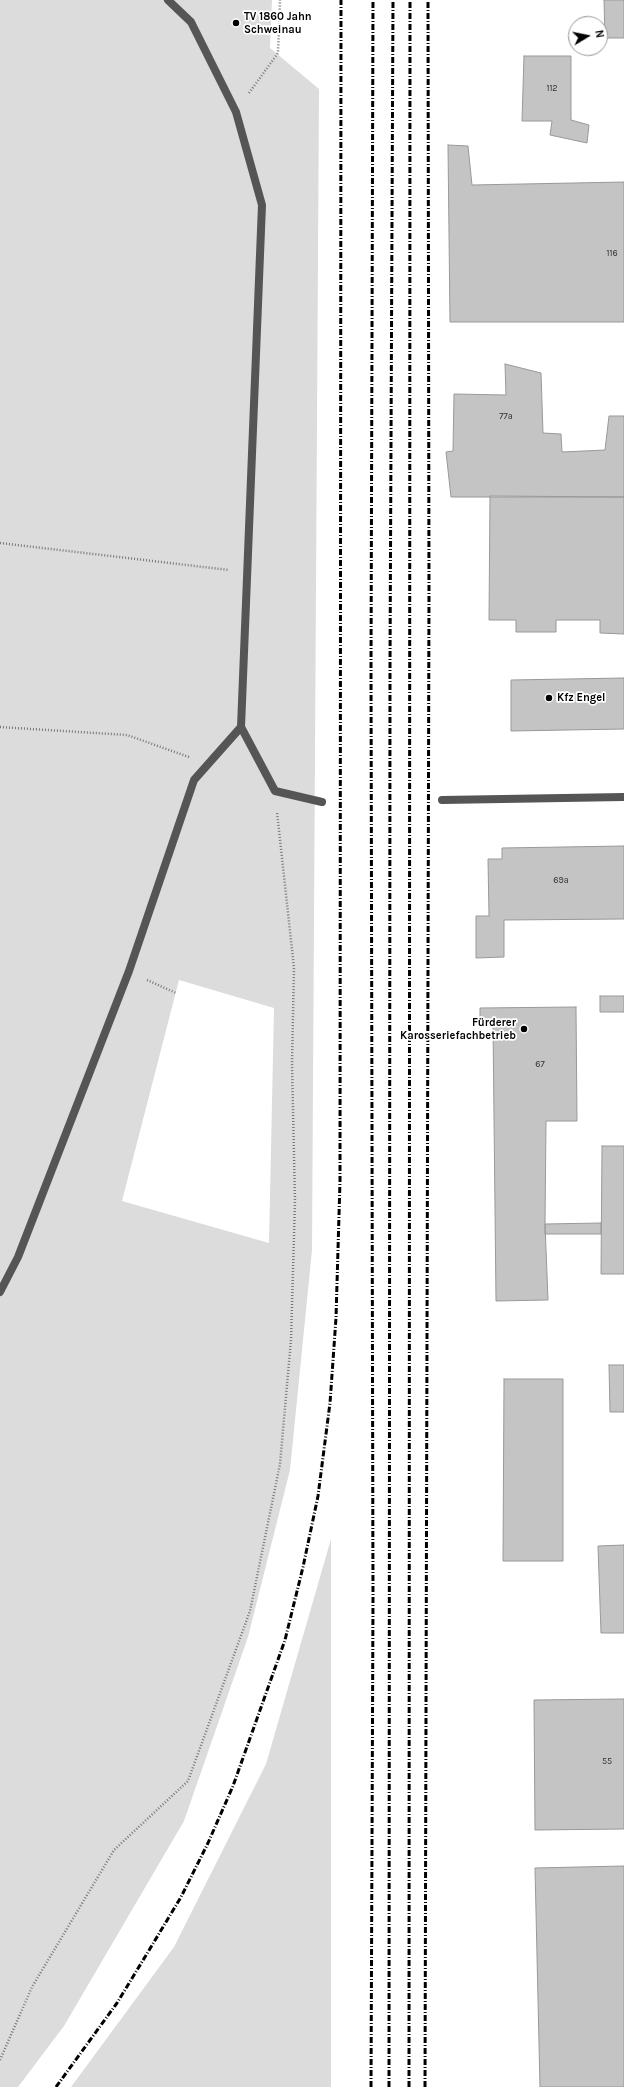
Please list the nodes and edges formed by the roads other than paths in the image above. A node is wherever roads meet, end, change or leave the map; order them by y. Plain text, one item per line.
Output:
1 (168, 0) edge
2 (241, 727) junction
3 (624, 797) edge
4 (442, 800) dead end
5 (322, 802) dead end
6 (0, 1292) edge

1 - 2 lane
2 - 5 lane
2 - 6 lane
3 - 4 lane

